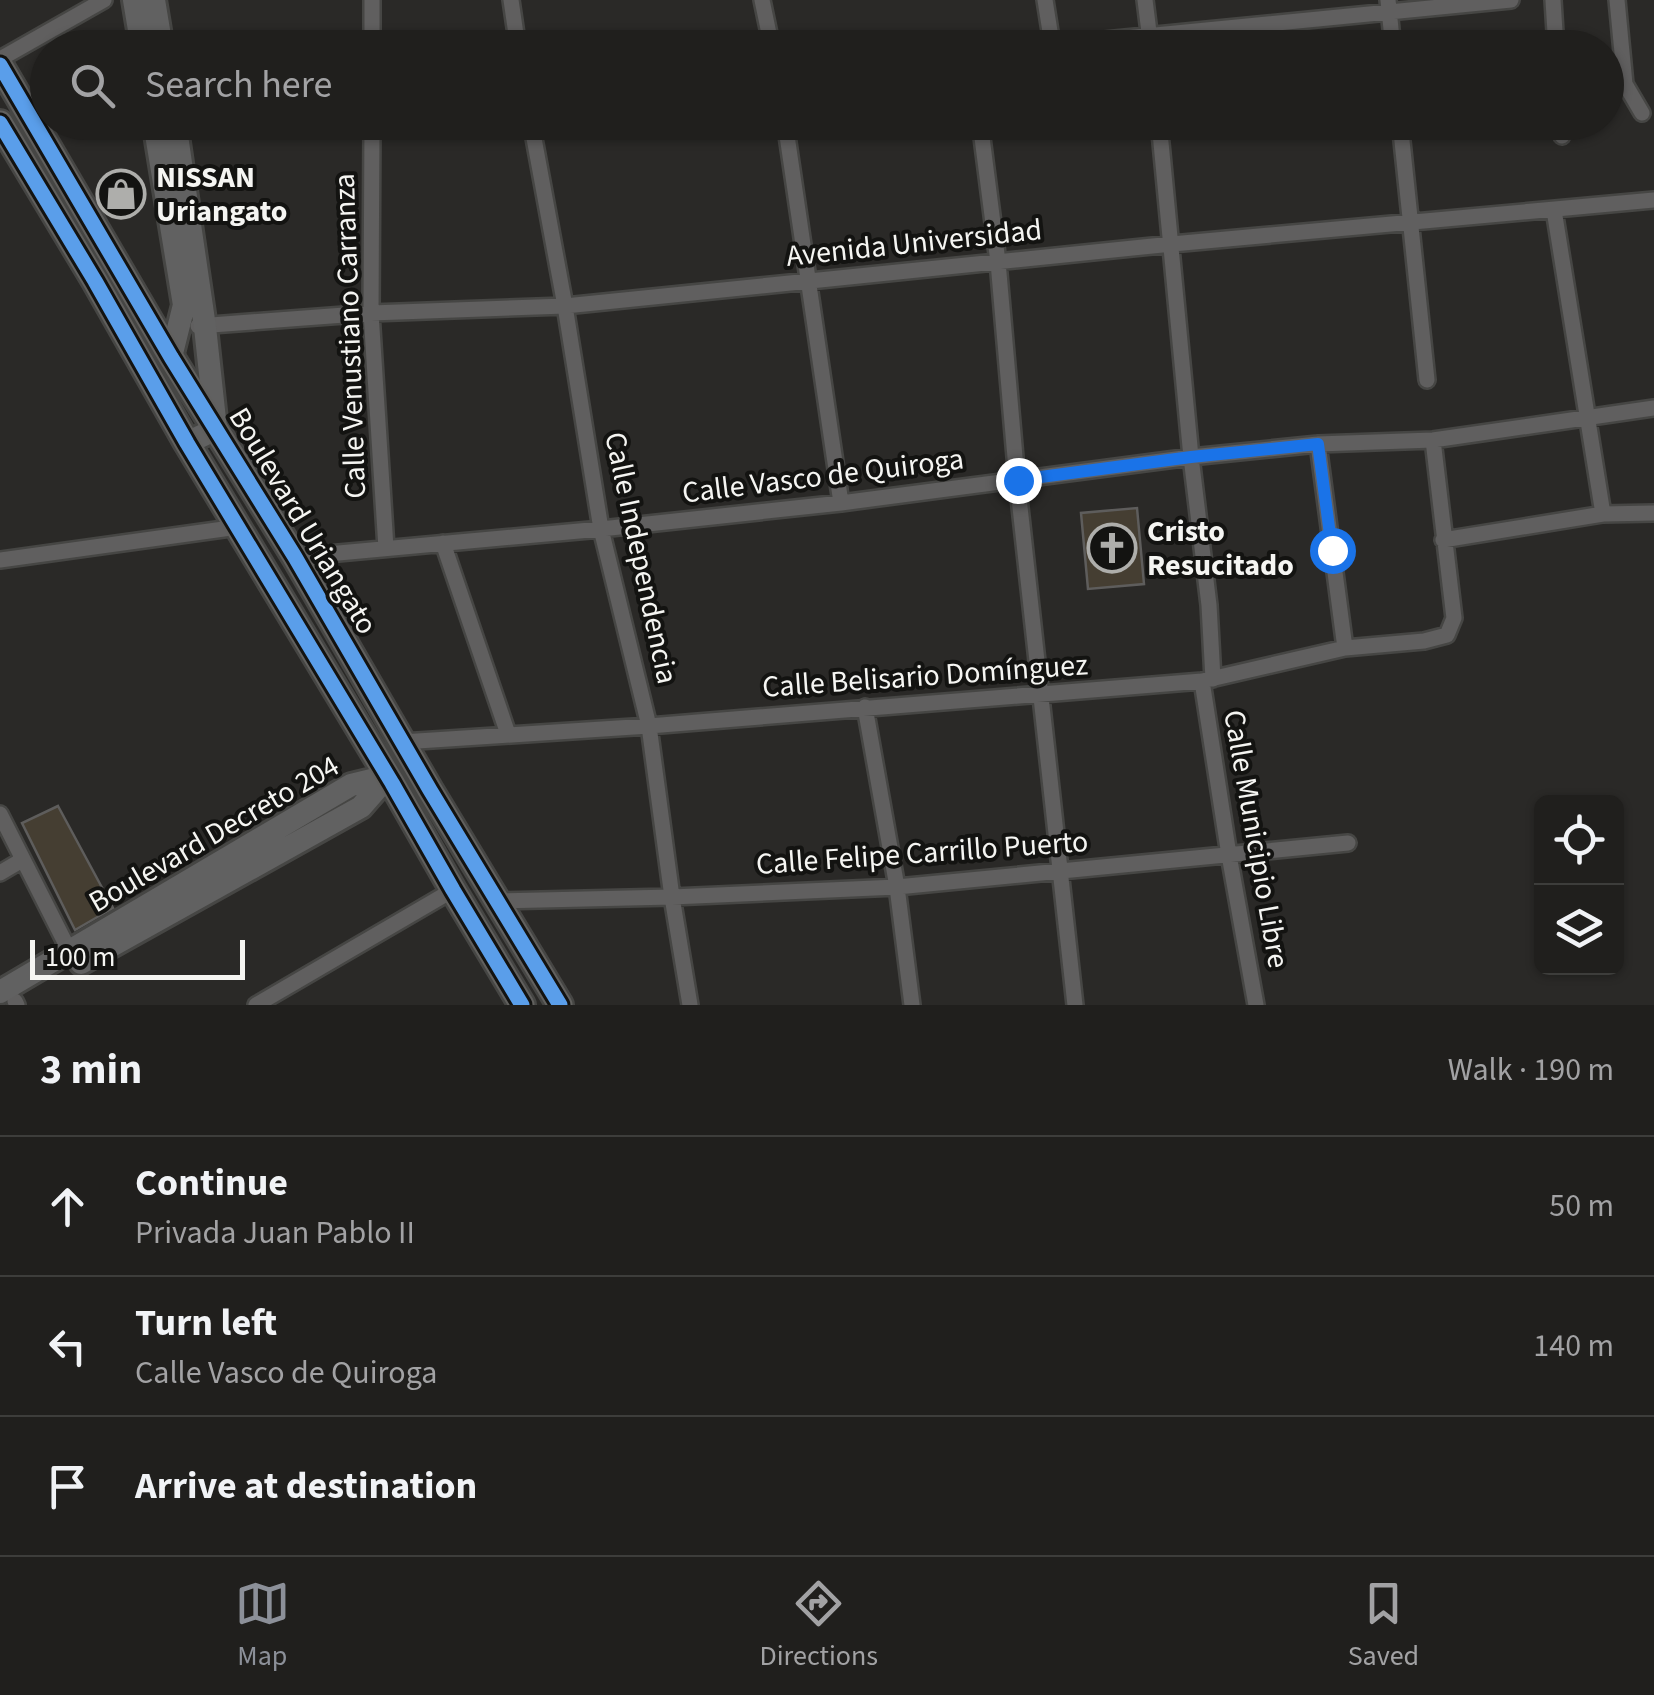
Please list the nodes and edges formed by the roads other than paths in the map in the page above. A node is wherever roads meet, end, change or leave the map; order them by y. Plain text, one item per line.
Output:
1 (104, 0) edge
2 (134, 0) edge
3 (154, 0) edge
4 (372, 0) edge
5 (511, 0) edge
6 (762, 0) edge
7 (1045, 0) edge
8 (1144, 0) edge
9 (1511, 0) edge
10 (1553, 0) edge
11 (1617, 0) edge
12 (1389, 7) edge
13 (54, 30) edge
14 (139, 30) edge
15 (159, 30) edge
16 (372, 30) edge
17 (515, 30) edge
18 (768, 30) edge
19 (1050, 30) edge
20 (1148, 30) edge
21 (1222, 30) edge
22 (1555, 30) edge
23 (1620, 30) edge
24 (30, 44) edge
25 (0, 62) edge
26 (1624, 74) edge
27 (30, 114) edge
28 (1642, 114) dead end
29 (0, 124) edge
30 (45, 140) edge
31 (166, 140) edge
32 (168, 140) edge
33 (372, 140) edge
34 (534, 140) edge
35 (788, 140) edge
36 (982, 140) edge
37 (1161, 140) edge
38 (1402, 140) edge
39 (1654, 200) edge
40 (1554, 210) junction
41 (1410, 224) junction
42 (1172, 244) junction
43 (998, 262) junction
44 (810, 281) junction
45 (565, 306) junction
46 (371, 313) junction
47 (179, 324) junction
48 (205, 327) junction
49 (171, 357) junction
50 (1427, 380) dead end
51 (1654, 408) edge
52 (1588, 418) junction
53 (216, 429) junction
54 (1433, 440) junction
55 (187, 443) junction
56 (1318, 444) junction
57 (1191, 457) junction
58 (1018, 480) junction
59 (842, 503) junction
60 (1654, 513) edge
61 (1604, 514) junction
62 (238, 526) junction
63 (601, 529) junction
64 (1443, 540) junction
65 (444, 543) junction
66 (386, 548) junction
67 (295, 557) junction
68 (0, 560) edge
69 (1345, 648) junction
70 (1207, 680) junction
71 (1042, 696) junction
72 (866, 707) junction
73 (649, 726) junction
74 (508, 734) junction
75 (402, 742) junction
76 (388, 776) junction
77 (430, 790) junction
78 (0, 814) edge
79 (1348, 843) dead end
80 (1229, 855) junction
81 (22, 860) junction
82 (1060, 871) junction
83 (0, 873) edge
84 (896, 887) junction
85 (453, 890) junction
86 (672, 897) junction
87 (498, 902) junction
88 (74, 959) junction
89 (10, 1001) edge
90 (256, 1005) edge
91 (522, 1005) edge
92 (560, 1005) edge
93 (690, 1005) edge
94 (912, 1005) edge
95 (1075, 1005) edge
96 (1256, 1005) edge

1 - 13 street
2 - 14 street
3 - 15 street
4 - 16 street
5 - 17 street
6 - 18 street
7 - 19 street
8 - 20 street
9 - 12 street
10 - 22 street
11 - 23 street
12 - 21 street
24 - 25 street
25 - 27 main road, Boulevard Uriangato
26 - 28 street
29 - 55 main road, Boulevard Uriangato
30 - 49 main road, Boulevard Uriangato
31 - 47 street
32 - 48 street
33 - 46 street, Calle Venustiano Carranza
34 - 45 street, Calle Independencia
35 - 44 street
36 - 43 street
37 - 42 street, Calle Municipio Libre
38 - 41 street
39 - 40 street, Avenida Universidad
40 - 41 street, Avenida Universidad
40 - 52 street
41 - 42 street, Avenida Universidad
41 - 50 street
42 - 43 street, Avenida Universidad
42 - 57 street, Calle Municipio Libre
43 - 44 street, Avenida Universidad
43 - 58 street
44 - 45 street, Avenida Universidad
44 - 59 street
45 - 46 street, Avenida Universidad
45 - 63 street, Calle Independencia
46 - 48 street, Avenida Universidad
46 - 66 street, Calle Venustiano Carranza
47 - 48 street, Avenida Universidad
47 - 49 street
48 - 53 street
49 - 53 main road, Boulevard Uriangato
51 - 52 street, Calle Vasco de Quiroga
52 - 54 street, Calle Vasco de Quiroga
52 - 61 street
53 - 55 street
53 - 67 main road, Boulevard Uriangato
54 - 56 street, Calle Vasco de Quiroga
54 - 64 street
55 - 62 main road, Boulevard Uriangato
56 - 57 street, Calle Vasco de Quiroga
56 - 69 street
57 - 58 street, Calle Vasco de Quiroga
57 - 70 street, Calle Municipio Libre
58 - 59 street, Calle Vasco de Quiroga
58 - 71 street
59 - 63 street, Calle Vasco de Quiroga
60 - 61 street
61 - 64 street
62 - 68 street
62 - 76 main road, Boulevard Uriangato
63 - 65 street, Calle Vasco de Quiroga
63 - 73 street, Calle Independencia
64 - 69 street, Calle Belisario Domínguez
65 - 66 street, Calle Vasco de Quiroga
65 - 74 street
66 - 67 street, Calle Vasco de Quiroga
67 - 75 main road, Boulevard Uriangato
69 - 70 street, Calle Belisario Domínguez
70 - 71 street, Calle Belisario Domínguez
70 - 80 street, Calle Municipio Libre
71 - 72 street, Calle Belisario Domínguez
71 - 82 street
72 - 73 street, Calle Belisario Domínguez
72 - 84 street
73 - 74 street, Calle Belisario Domínguez
73 - 86 street, Calle Independencia
74 - 75 street, Calle Belisario Domínguez
75 - 76 main road
75 - 77 main road, Boulevard Uriangato
76 - 77 main road
76 - 85 main road, Boulevard Uriangato
76 - 88 street, Boulevard Decreto 204
77 - 87 main road, Boulevard Uriangato
78 - 81 street
79 - 80 street, Calle Felipe Carrillo Puerto
80 - 82 street, Calle Felipe Carrillo Puerto
80 - 96 street, Calle Municipio Libre
81 - 83 street
81 - 88 street
82 - 84 street, Calle Felipe Carrillo Puerto
82 - 95 street
84 - 86 street, Calle Felipe Carrillo Puerto
84 - 94 street
85 - 90 street
85 - 91 main road, Boulevard Uriangato
86 - 87 street, Calle Felipe Carrillo Puerto
86 - 93 street, Calle Independencia
87 - 92 main road, Boulevard Uriangato
88 - 89 street, Boulevard Decreto 204

